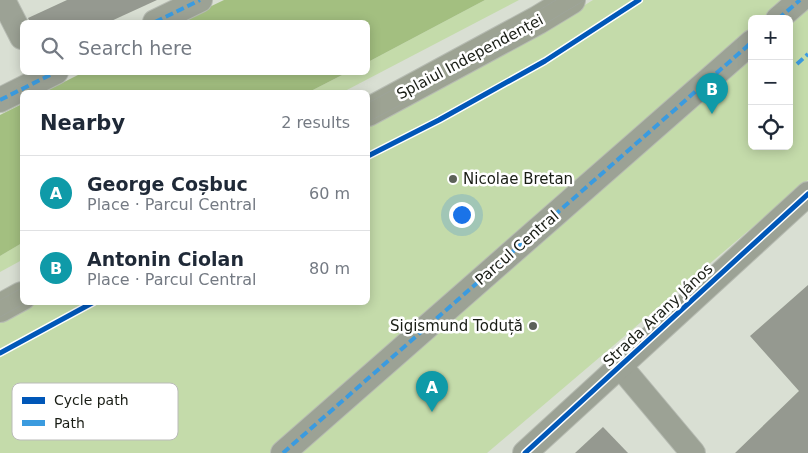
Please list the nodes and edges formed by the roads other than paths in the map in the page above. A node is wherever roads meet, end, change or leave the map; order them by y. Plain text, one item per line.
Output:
1 (3, 0) edge
2 (198, 0) edge
3 (571, 0) edge
4 (800, 0) edge
5 (783, 15) edge
6 (159, 20) edge
7 (20, 33) edge
8 (748, 46) edge
9 (45, 75) edge
10 (0, 100) edge
11 (370, 111) edge
12 (808, 194) edge
13 (20, 297) edge
14 (0, 308) edge
15 (620, 366) junction
16 (283, 453) edge
17 (525, 453) edge
18 (694, 453) edge

1 - 7 street
2 - 6 street
3 - 11 main road, Splaiul Independenței
4 - 5 street
8 - 16 street, Parcul Central
9 - 10 street
12 - 15 street, Strada Arany János
13 - 14 main road
15 - 17 street, Strada Arany János
15 - 18 street

